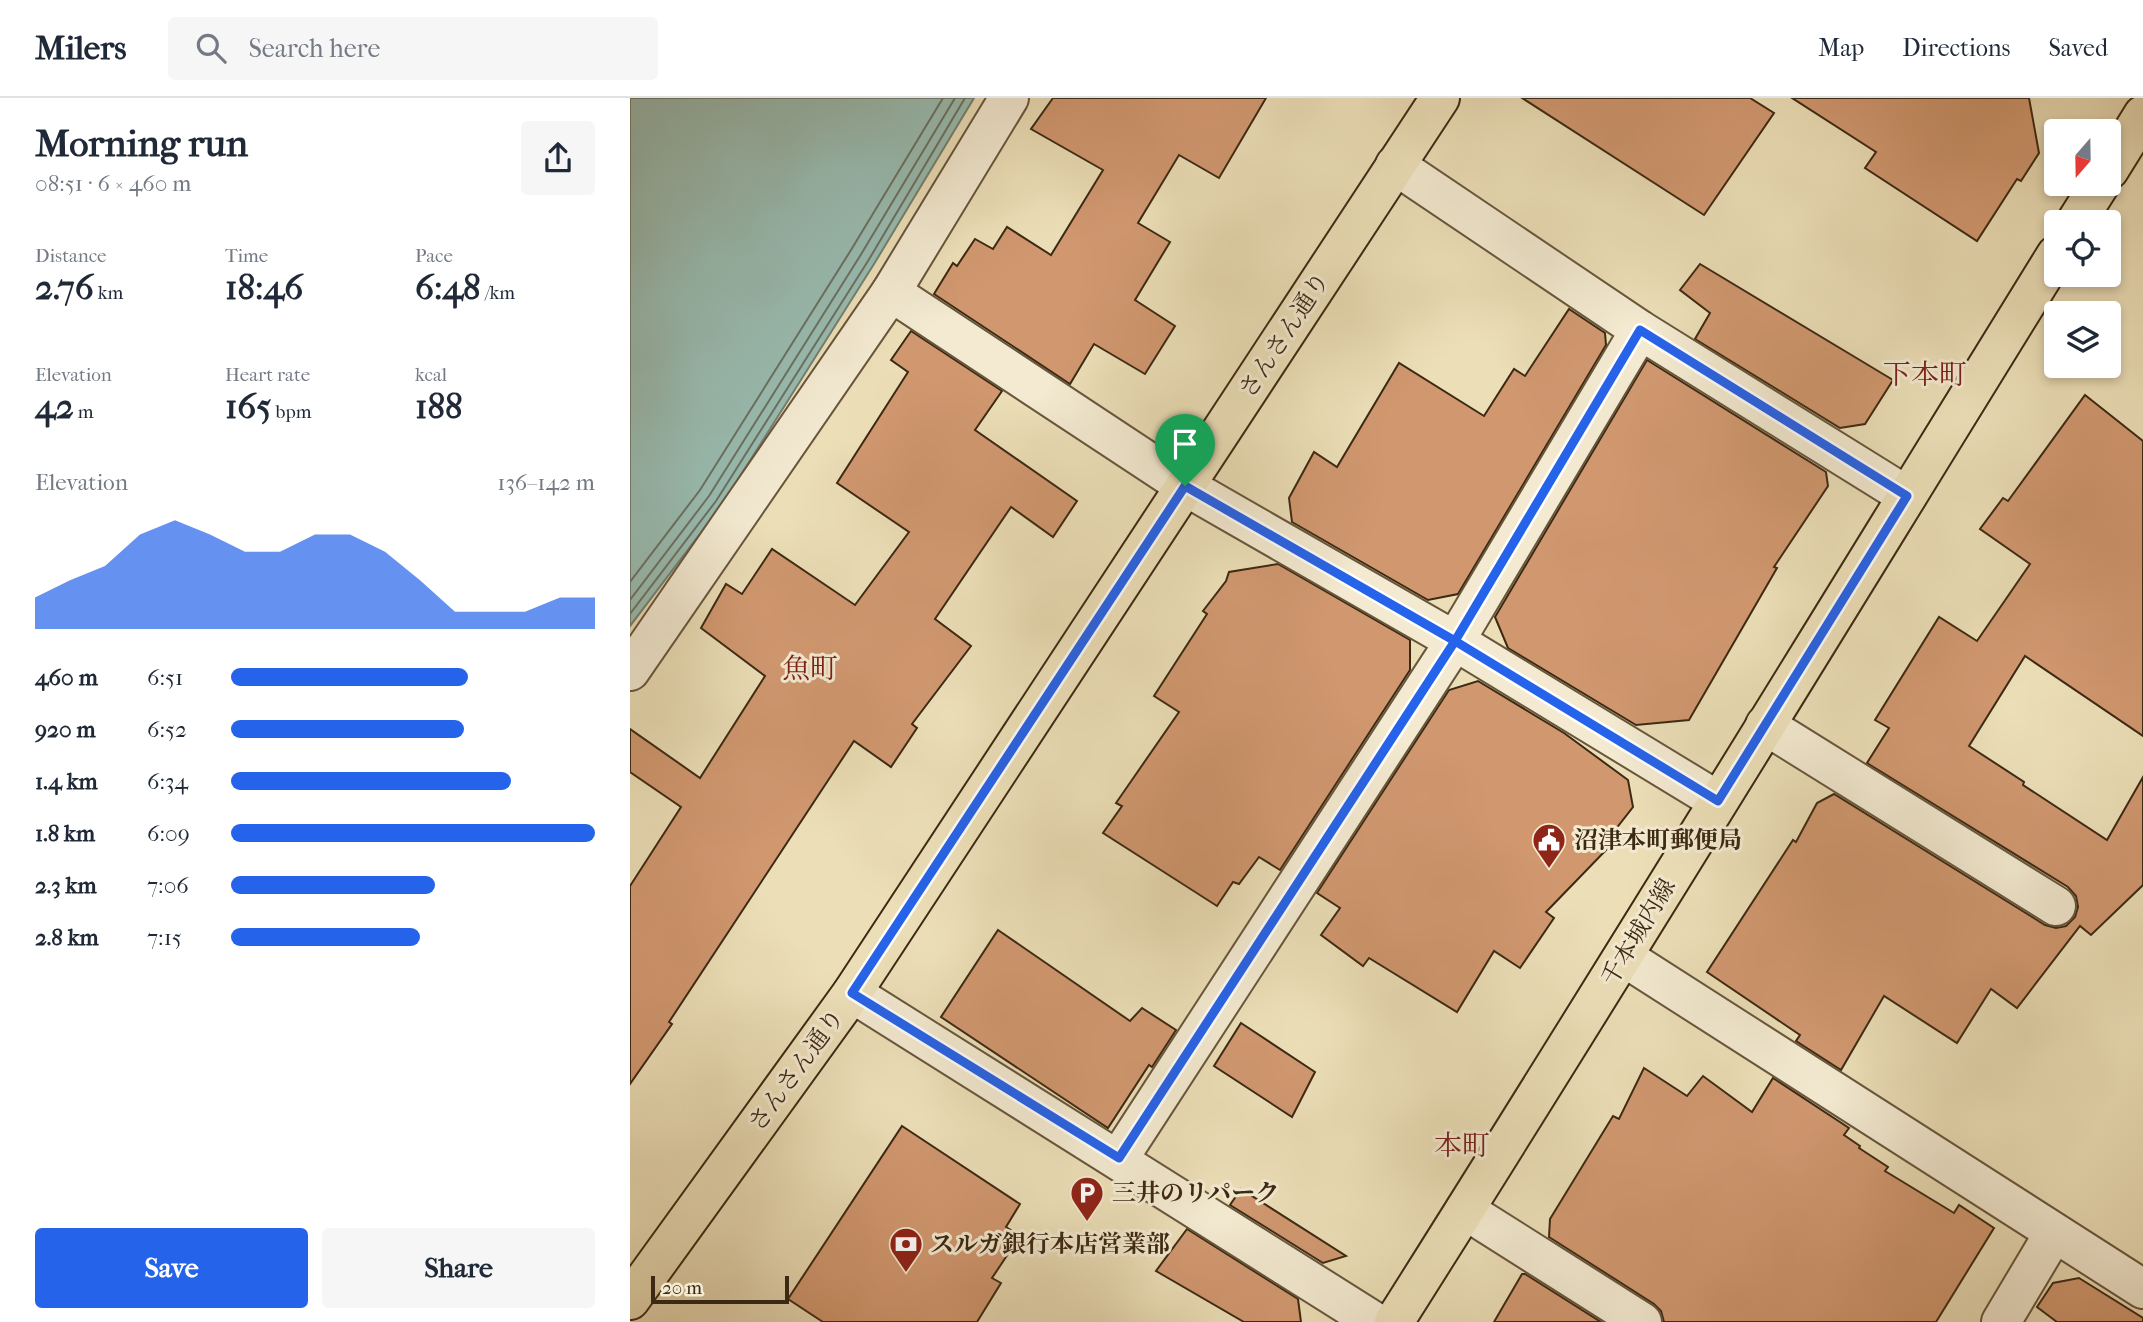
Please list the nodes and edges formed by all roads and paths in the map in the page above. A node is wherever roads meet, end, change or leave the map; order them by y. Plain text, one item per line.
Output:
1 (1009, 98) edge
2 (1440, 98) edge
3 (2143, 115) edge
4 (2121, 151) edge
5 (1395, 165) junction
6 (2044, 274) edge
7 (891, 292) junction
8 (1640, 330) junction
9 (1185, 486) junction
10 (1907, 496) junction
11 (1455, 641) junction
12 (630, 671) edge
13 (1765, 725) junction
14 (1718, 801) junction
15 (2056, 906) dead end
16 (1624, 957) junction
17 (852, 993) junction
18 (1119, 1158) junction
19 (1465, 1210) junction
20 (2054, 1233) junction
21 (2143, 1289) edge
22 (630, 1300) edge
23 (1375, 1322) edge
24 (1394, 1322) edge
25 (1642, 1322) edge
26 (2001, 1322) edge

1 - 7 street
2 - 5 main road, さんさん通り
3 - 4 main road
5 - 8 street
5 - 9 main road, さんさん通り
6 - 10 main road, 千本城内線
7 - 9 street
7 - 12 street
8 - 10 street
8 - 11 street
9 - 11 street
9 - 17 main road, さんさん通り
10 - 13 main road, 千本城内線
11 - 14 street
11 - 18 street
13 - 14 main road, 千本城内線
13 - 15 street
14 - 16 main road, 千本城内線
16 - 19 main road, 千本城内線
16 - 20 street
17 - 18 street
17 - 22 main road, さんさん通り
18 - 23 street
19 - 24 main road, 千本城内線
19 - 25 street
20 - 21 street
20 - 26 street

